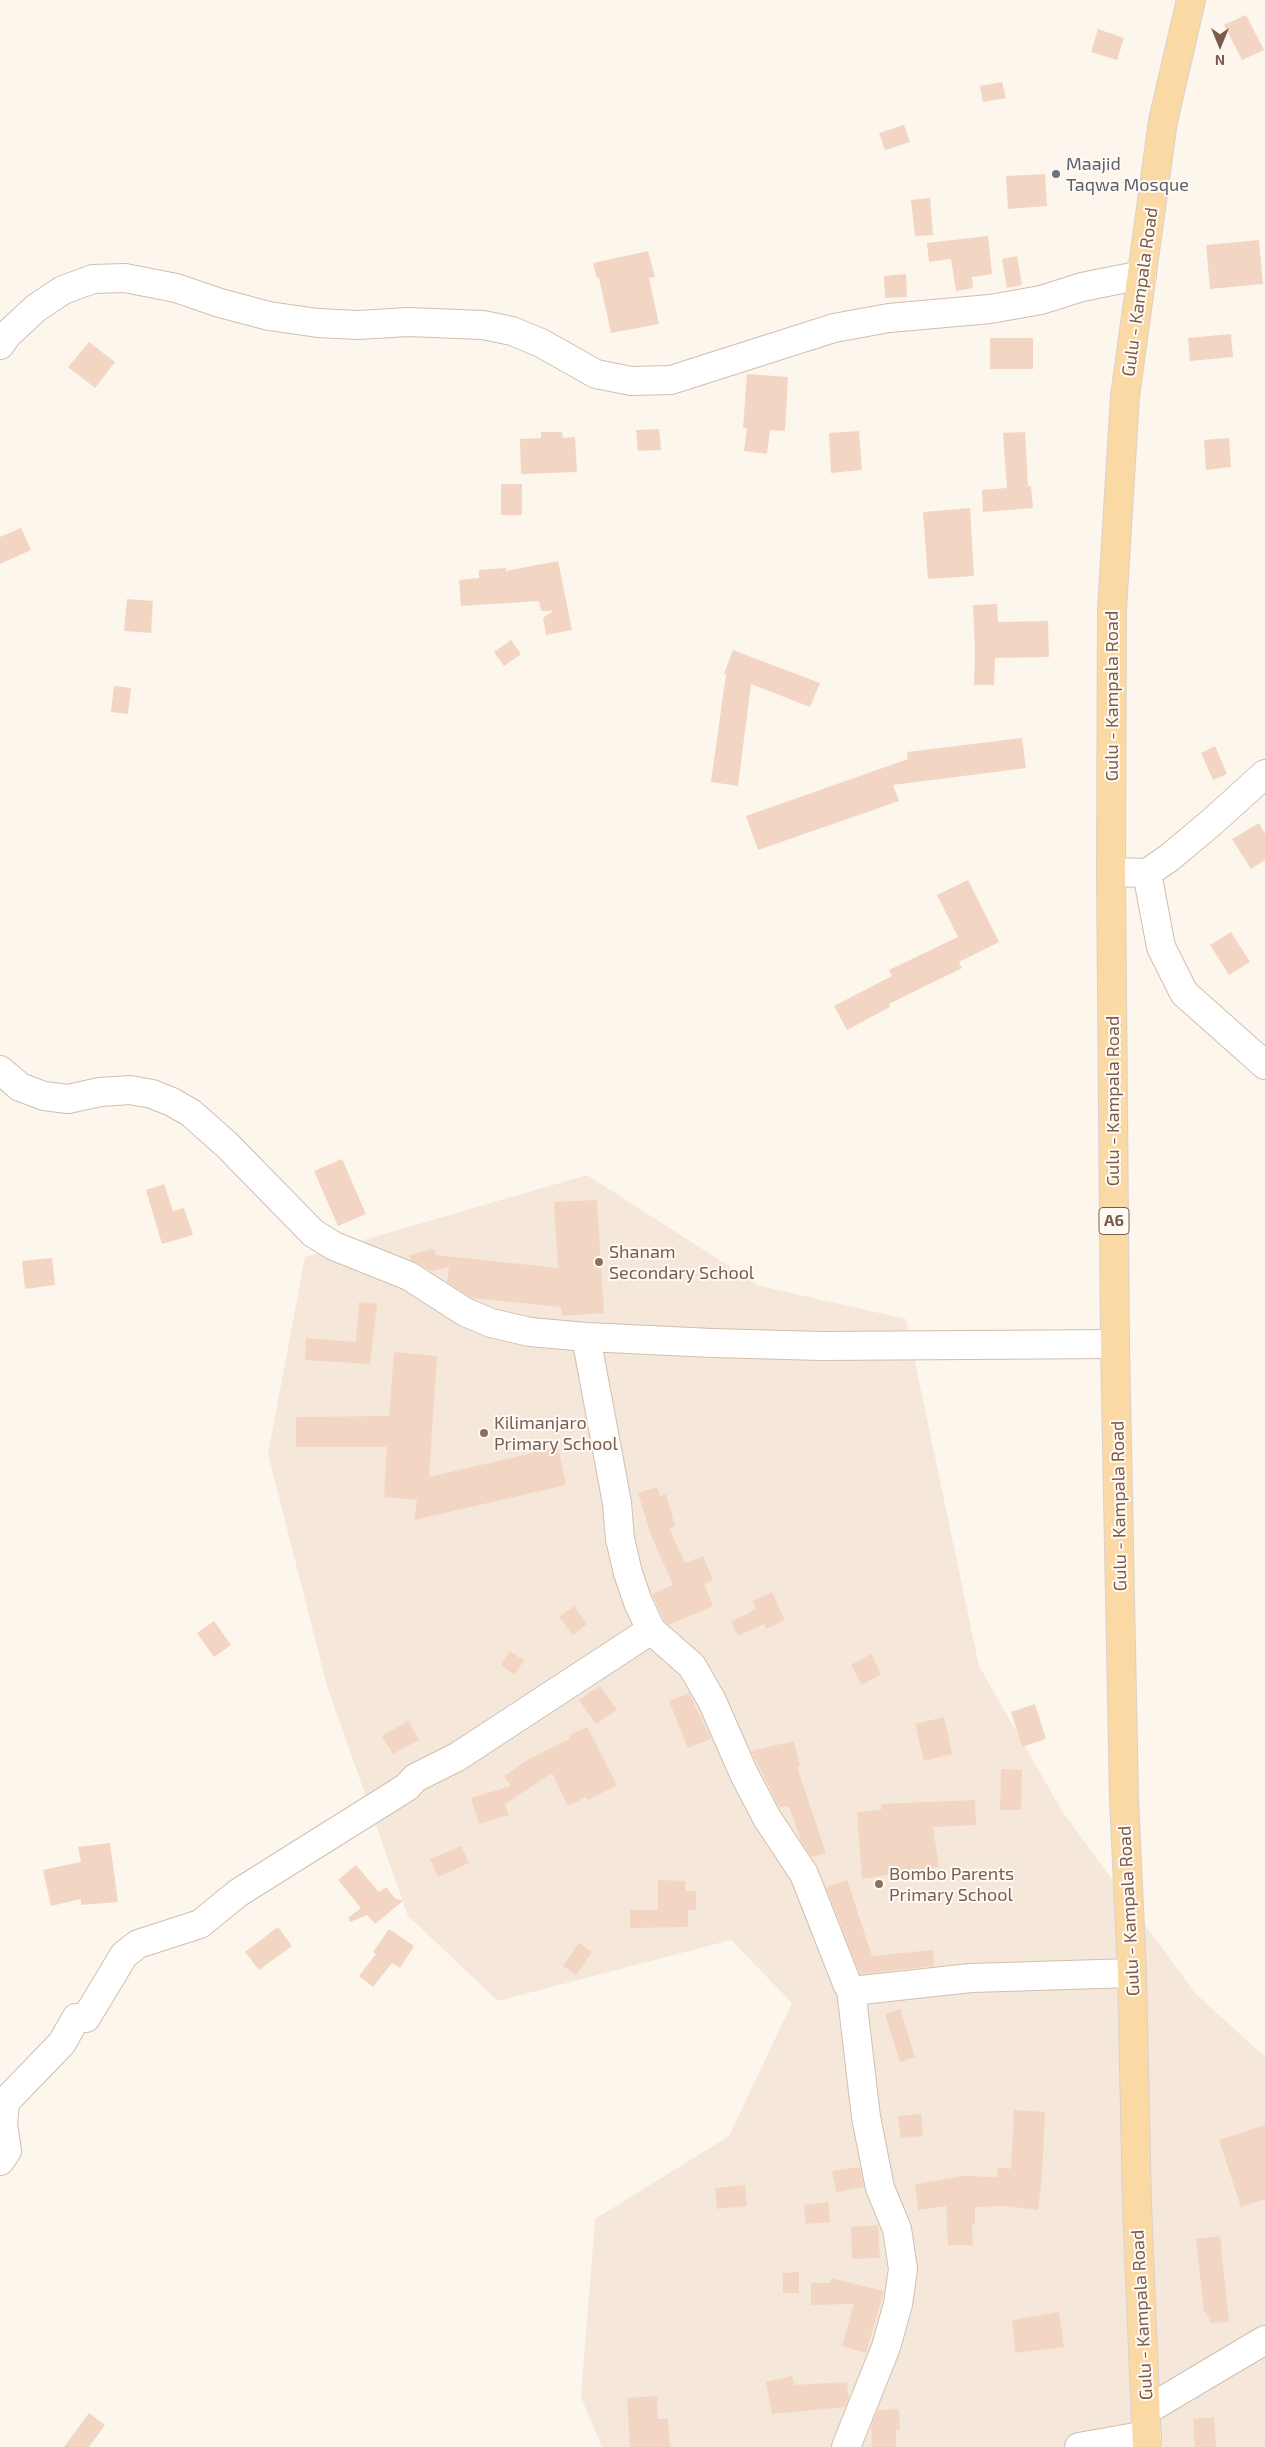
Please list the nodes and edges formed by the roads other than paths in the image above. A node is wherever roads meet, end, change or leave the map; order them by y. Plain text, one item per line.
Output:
1 (1191, 0) edge
2 (1142, 275) junction
3 (0, 345) edge
4 (1265, 774) edge
5 (1111, 872) junction
6 (1147, 873) junction
7 (1265, 1065) edge
8 (0, 1070) edge
9 (586, 1338) junction
10 (1115, 1344) junction
11 (652, 1630) junction
12 (1132, 1973) junction
13 (851, 1989) junction
14 (0, 2161) edge
15 (1265, 2340) edge
16 (1147, 2431) edge
17 (846, 2447) edge
18 (1079, 2447) edge

1 - 2 main road, Gulu - Kampala Road / A6
2 - 3 street
2 - 5 main road, Gulu - Kampala Road / A6
4 - 6 street
5 - 6 street
5 - 10 main road, Gulu - Kampala Road / A6
6 - 7 street
8 - 9 street
9 - 10 street
9 - 11 street
10 - 12 main road, Gulu - Kampala Road / A6
11 - 13 street
11 - 14 street
12 - 13 street
12 - 16 main road, Gulu - Kampala Road / A6
13 - 17 street
15 - 16 street
16 - 18 street

